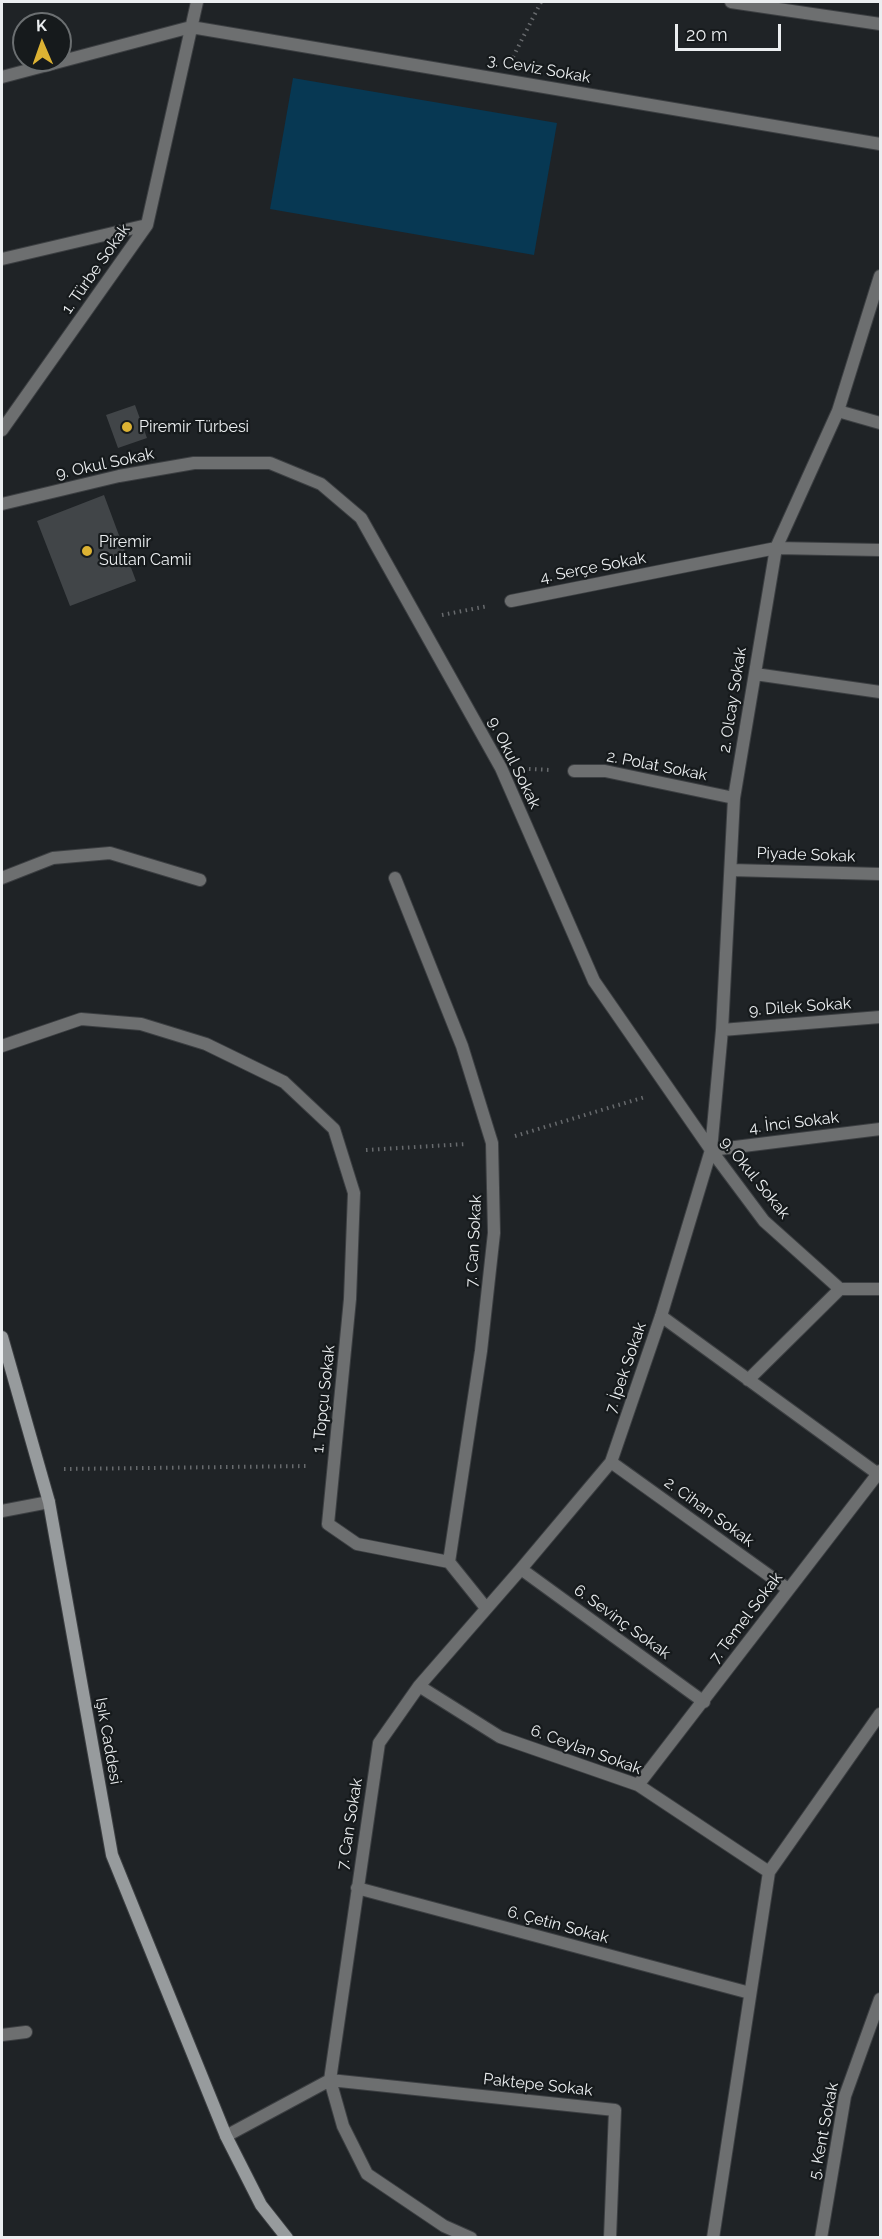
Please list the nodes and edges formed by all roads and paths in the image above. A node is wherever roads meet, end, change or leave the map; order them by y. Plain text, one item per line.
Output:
1 (197, 2) edge
2 (541, 2) edge
3 (731, 2) edge
4 (785, 5) edge
5 (880, 24) edge
6 (191, 27) junction
7 (2, 77) edge
8 (502, 80) junction
9 (880, 144) edge
10 (147, 225) junction
11 (2, 259) edge
12 (880, 276) edge
13 (838, 411) junction
14 (880, 423) edge
15 (2, 430) edge
16 (2, 504) edge
17 (776, 548) junction
18 (880, 549) edge
19 (511, 602) joint
20 (418, 620) junction
21 (755, 674) junction
22 (880, 692) edge
23 (501, 768) junction
24 (574, 771) joint
25 (734, 798) junction
26 (730, 870) junction
27 (880, 874) edge
28 (2, 878) edge
29 (395, 878) dead end
30 (200, 880) dead end
31 (880, 1017) edge
32 (722, 1030) junction
33 (2, 1046) edge
34 (669, 1090) junction
35 (880, 1129) edge
36 (492, 1143) junction
37 (711, 1150) junction
38 (341, 1151) junction
39 (840, 1289) junction
40 (880, 1289) edge
41 (661, 1316) junction
42 (2, 1337) edge
43 (748, 1380) junction
44 (611, 1462) junction
45 (334, 1466) junction
46 (40, 1469) junction
47 (879, 1473) edge
48 (49, 1502) junction
49 (2, 1511) edge
50 (449, 1562) junction
51 (522, 1569) junction
52 (788, 1589) junction
53 (486, 1608) junction
54 (419, 1686) junction
55 (704, 1702) junction
56 (880, 1714) edge
57 (638, 1785) junction
58 (769, 1872) junction
59 (357, 1888) junction
60 (750, 1993) junction
61 (880, 1999) edge
62 (26, 2032) dead end
63 (2, 2035) edge
64 (330, 2080) junction
65 (226, 2136) junction
66 (287, 2238) edge
67 (471, 2238) edge
68 (610, 2238) edge
69 (713, 2238) edge
70 (821, 2238) edge

1 - 6 street, 1. Türbe Sokak
2 - 8 path
3 - 4 street
4 - 5 street
6 - 7 street
6 - 8 street, 3. Ceviz Sokak
6 - 10 street, 1. Türbe Sokak
8 - 9 street, 3. Ceviz Sokak
10 - 11 street
10 - 15 street, 1. Türbe Sokak
12 - 13 street, 2. Olcay Sokak
13 - 14 street
13 - 17 street, 2. Olcay Sokak
16 - 20 street, 9. Okul Sokak
17 - 18 street, 4. Serçe Sokak
17 - 19 street, 4. Serçe Sokak
17 - 21 street, 2. Olcay Sokak
19 - 20 path
20 - 23 street, 9. Okul Sokak
21 - 22 street
21 - 25 street, 2. Olcay Sokak
23 - 24 path
23 - 34 street, 9. Okul Sokak
24 - 25 street, 2. Polat Sokak
25 - 26 street, 2. Olcay Sokak
26 - 27 street, Piyade Sokak
26 - 32 street, 2. Olcay Sokak
28 - 30 street
29 - 36 street, 7. Can Sokak
31 - 32 street, 9. Dilek Sokak
32 - 37 street, 2. Olcay Sokak
33 - 38 street, 1. Topçu Sokak
34 - 36 path
34 - 37 street, 9. Okul Sokak
35 - 37 street, 4. İnci Sokak
36 - 38 path
36 - 50 street, 7. Can Sokak
37 - 39 street, 9. Okul Sokak
37 - 41 street, 7. İpek Sokak
38 - 45 street, 1. Topçu Sokak
39 - 40 street
39 - 43 street
41 - 43 street
41 - 44 street, 7. İpek Sokak
42 - 46 main road, Işık Caddesi
43 - 47 street
44 - 51 street, 7. İpek Sokak
44 - 52 street, 2. Cihan Sokak
45 - 46 path
45 - 50 street, 1. Topçu Sokak
46 - 48 main road, Işık Caddesi
47 - 52 street, 7. Temel Sokak
48 - 49 street
48 - 65 main road, Işık Caddesi
50 - 53 street
51 - 53 street, 7. Can Sokak
51 - 55 street, 6. Sevinç Sokak
52 - 55 street, 7. Temel Sokak
53 - 54 street, 7. Can Sokak
54 - 57 street, 6. Ceylan Sokak
54 - 59 street, 7. Can Sokak
55 - 57 street, 7. Temel Sokak
56 - 58 street
57 - 58 street, 6. Ceylan Sokak
58 - 60 street
59 - 60 street, 6. Çetin Sokak
59 - 64 street, 7. Can Sokak
60 - 69 street
61 - 70 street, 5. Kent Sokak
62 - 63 street
64 - 65 street
64 - 67 street
64 - 68 street, Paktepe Sokak
65 - 66 main road, Işık Caddesi

